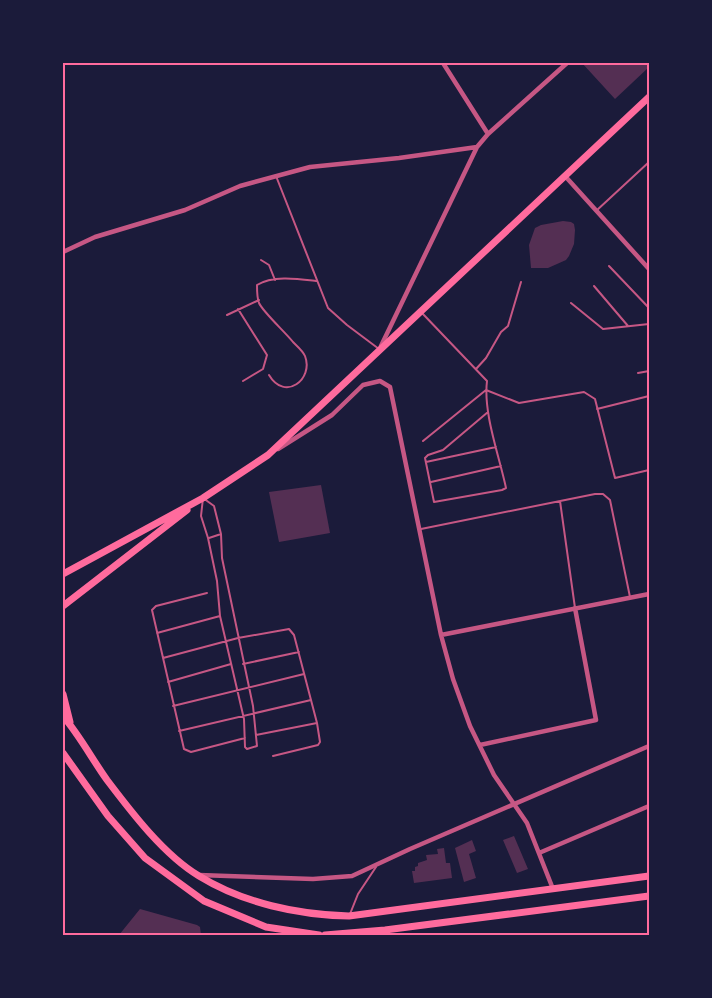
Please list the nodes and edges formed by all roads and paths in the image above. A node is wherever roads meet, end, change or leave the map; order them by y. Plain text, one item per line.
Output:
1 (443, 63) edge
2 (567, 63) edge
3 (649, 97) edge
4 (488, 134) junction
5 (477, 147) junction
6 (649, 162) edge
7 (276, 176) junction
8 (565, 176) junction
9 (596, 211) junction
10 (63, 252) edge
11 (261, 260) dead end
12 (609, 266) dead end
13 (649, 269) edge
14 (275, 280) junction
15 (316, 280) junction
16 (522, 282) dead end
17 (594, 286) dead end
18 (259, 300) junction
19 (571, 303) dead end
20 (649, 308) edge
21 (238, 309) junction
22 (422, 312) junction
23 (227, 315) dead end
24 (648, 319) edge
25 (648, 325) edge
26 (628, 326) junction
27 (379, 350) junction
28 (476, 369) junction
29 (649, 371) edge
30 (638, 373) dead end
31 (269, 375) dead end
32 (243, 381) dead end
33 (486, 390) junction
34 (649, 396) edge
35 (597, 409) junction
36 (488, 412) junction
37 (423, 441) dead end
38 (496, 447) junction
39 (268, 455) junction
40 (425, 462) junction
41 (501, 466) junction
42 (649, 470) edge
43 (429, 482) junction
44 (203, 498) junction
45 (560, 501) junction
46 (419, 529) junction
47 (221, 534) junction
48 (208, 538) junction
49 (63, 574) edge
50 (226, 579) junction
51 (217, 581) junction
52 (207, 594) dead end
53 (649, 594) edge
54 (630, 597) junction
55 (63, 606) edge
56 (575, 608) junction
57 (220, 616) junction
58 (157, 633) junction
59 (441, 635) junction
60 (238, 638) junction
61 (226, 642) junction
62 (299, 652) junction
63 (163, 658) junction
64 (231, 664) junction
65 (243, 664) junction
66 (304, 674) junction
67 (168, 682) junction
68 (249, 687) junction
69 (237, 690) junction
70 (63, 694) edge
71 (311, 700) junction
72 (173, 706) junction
73 (254, 712) junction
74 (243, 714) junction
75 (63, 716) edge
76 (316, 723) junction
77 (70, 725) junction
78 (179, 731) junction
79 (256, 735) junction
80 (245, 738) junction
81 (480, 746) junction
82 (649, 746) edge
83 (63, 753) edge
84 (273, 756) dead end
85 (515, 804) junction
86 (649, 806) edge
87 (539, 853) junction
88 (376, 867) junction
89 (197, 875) junction
90 (649, 876) edge
91 (553, 889) junction
92 (649, 896) edge
93 (349, 916) junction
94 (319, 935) edge
95 (325, 935) edge

1 - 4 street
2 - 4 street
3 - 8 main road
4 - 5 street
5 - 7 street
5 - 27 street
6 - 9 lane
7 - 10 street
7 - 15 lane
8 - 9 street
8 - 22 main road
9 - 13 street
11 - 14 lane
12 - 20 lane
14 - 15 lane
14 - 18 lane
15 - 27 lane
16 - 28 lane
17 - 26 lane
18 - 21 lane
18 - 31 lane
19 - 26 lane
21 - 23 lane
21 - 32 lane
22 - 27 main road
22 - 28 lane
24 - 25 lane
25 - 26 lane
27 - 39 main road
28 - 33 lane
29 - 30 lane
33 - 35 lane
33 - 36 lane
33 - 37 lane
34 - 35 lane
35 - 42 lane
36 - 38 lane
36 - 40 lane
38 - 40 lane
38 - 41 lane
39 - 44 main road
39 - 46 street
40 - 43 lane
41 - 43 lane
41 - 43 lane
44 - 47 lane
44 - 48 lane
44 - 49 main road
44 - 55 main road
45 - 46 lane
45 - 54 lane
45 - 56 lane
46 - 59 street
47 - 48 lane
47 - 50 lane
48 - 51 lane
50 - 51 lane
50 - 60 lane
51 - 57 lane
52 - 58 lane
53 - 54 street
54 - 56 street
56 - 59 street
56 - 81 street
57 - 58 lane
57 - 61 lane
58 - 63 lane
59 - 81 street
60 - 61 lane
60 - 62 lane
60 - 65 lane
61 - 63 lane
61 - 64 lane
62 - 65 lane
62 - 66 lane
63 - 67 lane
64 - 67 lane
64 - 69 lane
65 - 68 lane
66 - 68 lane
66 - 71 lane
67 - 72 lane
68 - 69 lane
68 - 73 lane
69 - 72 lane
69 - 74 lane
70 - 77 main road
71 - 73 lane
71 - 76 lane
72 - 78 lane
73 - 74 lane
73 - 79 lane
74 - 78 lane
74 - 80 lane
75 - 77 main road
76 - 79 lane
76 - 84 lane
77 - 89 main road
78 - 80 lane
79 - 80 lane
81 - 85 street
82 - 85 street
83 - 94 main road
85 - 87 street
85 - 88 street
86 - 87 street
87 - 91 street
88 - 89 street
88 - 93 lane
89 - 93 main road
90 - 91 main road
91 - 93 main road
92 - 95 main road

